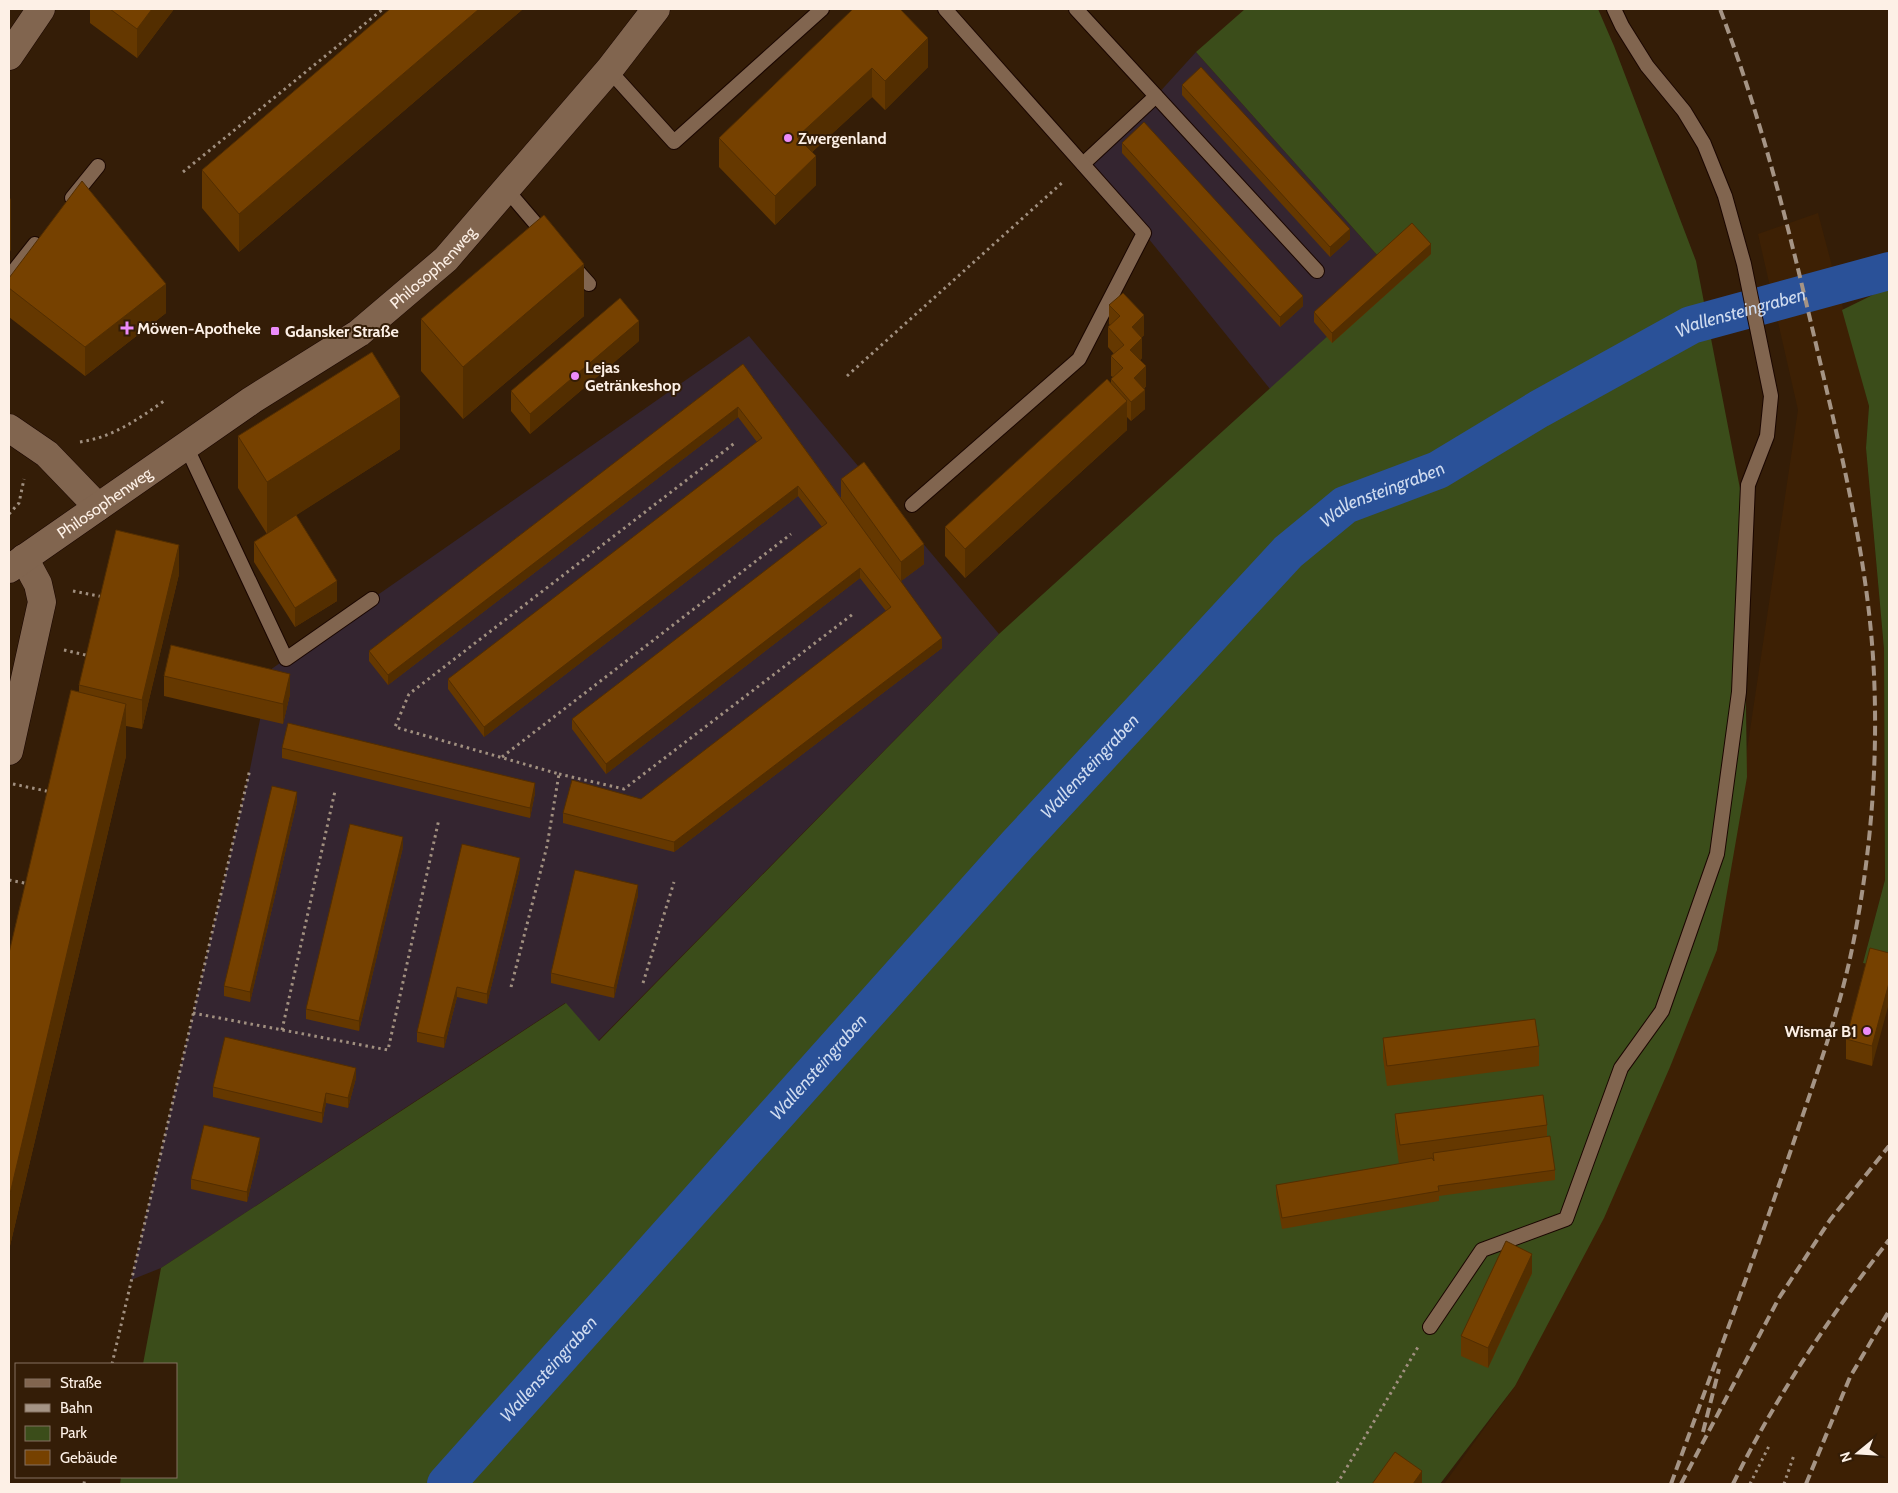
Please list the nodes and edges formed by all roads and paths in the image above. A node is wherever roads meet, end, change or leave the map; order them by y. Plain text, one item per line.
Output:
1 (42, 9) edge
2 (384, 9) edge
3 (656, 9) edge
4 (822, 9) edge
5 (945, 9) edge
6 (1076, 9) edge
7 (1614, 9) edge
8 (9, 56) edge
9 (609, 70) junction
10 (1156, 96) junction
11 (1083, 164) junction
12 (98, 166) dead end
13 (183, 172) dead end
14 (506, 189) junction
15 (62, 210) edge
16 (44, 232) edge
17 (1317, 271) dead end
18 (9, 277) edge
19 (589, 284) dead end
20 (847, 376) dead end
21 (9, 428) edge
22 (736, 442) dead end
23 (186, 446) junction
24 (912, 505) dead end
25 (98, 507) junction
26 (790, 534) dead end
27 (16, 564) edge
28 (372, 599) dead end
29 (853, 614) dead end
30 (9, 751) edge
31 (501, 758) junction
32 (250, 769) dead end
33 (559, 774) junction
34 (9, 783) edge
35 (334, 791) dead end
36 (59, 794) edge
37 (439, 819) dead end
38 (9, 880) edge
39 (674, 882) dead end
40 (37, 885) edge
41 (643, 983) dead end
42 (512, 987) dead end
43 (193, 1012) junction
44 (282, 1030) junction
45 (1430, 1327) joint
46 (112, 1363) edge
47 (1768, 1446) dead end
48 (1794, 1455) dead end
49 (1337, 1484) edge
50 (1750, 1484) edge
51 (1784, 1484) edge

1 - 8 main road
2 - 13 path
3 - 9 main road, Philosophenweg
4 - 9 lane
5 - 11 lane
6 - 10 lane
7 - 45 lane
9 - 14 main road, Philosophenweg
10 - 11 lane
10 - 17 lane
11 - 20 path
11 - 24 lane
12 - 15 lane
14 - 19 lane
14 - 23 main road, Philosophenweg
16 - 18 lane
21 - 25 main road
22 - 31 path
23 - 25 main road, Philosophenweg
23 - 28 lane
25 - 27 main road, Philosophenweg
26 - 31 path
27 - 30 main road
29 - 33 path
31 - 33 path
32 - 43 path
33 - 42 path
34 - 36 path
35 - 44 path
37 - 44 path
38 - 40 path
39 - 41 path
43 - 44 path
43 - 46 path
45 - 49 path
47 - 50 path
48 - 51 path

